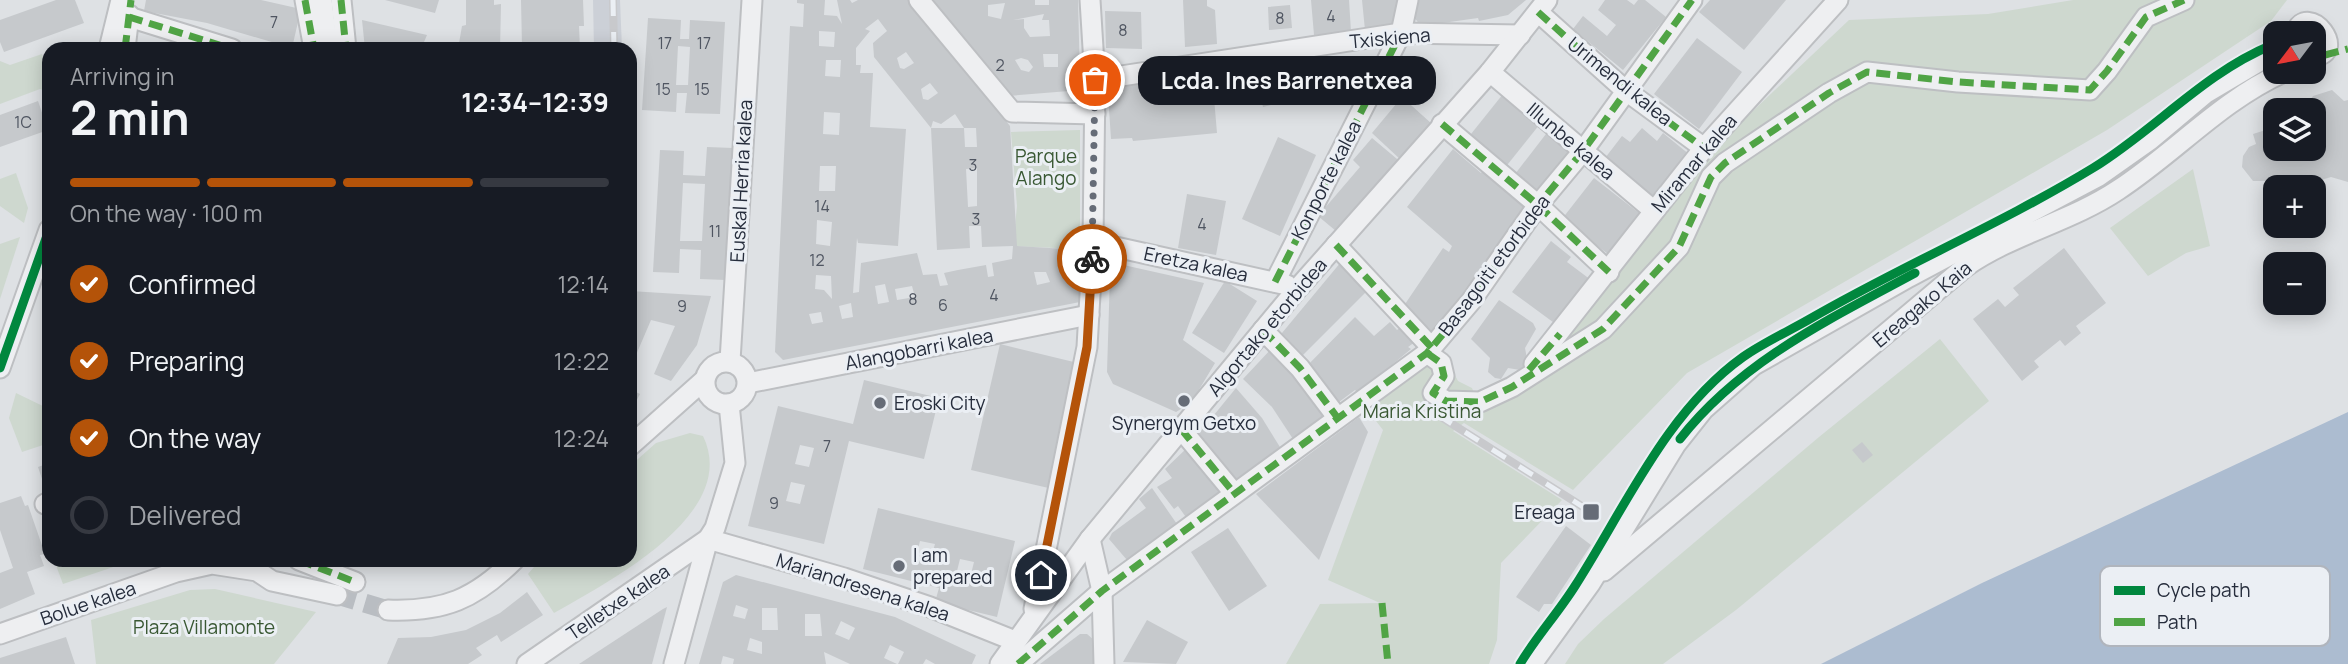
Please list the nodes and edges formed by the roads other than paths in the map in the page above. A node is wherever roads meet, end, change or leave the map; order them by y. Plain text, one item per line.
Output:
1 (305, 0) edge
2 (322, 0) edge
3 (341, 0) edge
4 (752, 0) edge
5 (919, 0) edge
6 (1090, 0) edge
7 (1408, 0) edge
8 (1692, 0) edge
9 (1838, 0) edge
10 (2184, 0) edge
11 (127, 6) edge
12 (1542, 6) edge
13 (2301, 21) edge
14 (1401, 33) junction
15 (1520, 35) junction
16 (112, 42) edge
17 (125, 42) edge
18 (215, 42) edge
19 (313, 42) edge
20 (327, 42) edge
21 (345, 42) edge
22 (2348, 49) edge
23 (2326, 50) edge
24 (2326, 54) edge
25 (2263, 58) edge
26 (1490, 72) junction
27 (1095, 80) junction
28 (2263, 82) edge
29 (1625, 90) junction
30 (1095, 114) junction
31 (1443, 124) junction
32 (1704, 148) junction
33 (1583, 151) junction
34 (1538, 205) junction
35 (1653, 210) junction
36 (1093, 242) junction
37 (1336, 245) junction
38 (42, 250) edge
39 (1609, 272) junction
40 (1275, 282) junction
41 (1298, 288) junction
42 (1089, 315) junction
43 (1263, 330) junction
44 (1430, 350) junction
45 (730, 362) junction
46 (0, 368) edge
47 (703, 381) junction
48 (748, 383) junction
49 (1511, 387) junction
50 (729, 404) junction
51 (1337, 417) junction
52 (1181, 429) junction
53 (637, 440) edge
54 (1234, 493) junction
55 (708, 539) junction
56 (1090, 539) junction
57 (198, 567) edge
58 (262, 567) edge
59 (317, 567) edge
60 (507, 567) edge
61 (355, 582) tunnel mouth
62 (1590, 584) junction
63 (1102, 591) junction
64 (337, 595) tunnel mouth
65 (388, 610) tunnel mouth
66 (1032, 617) junction
67 (0, 634) edge
68 (1015, 641) junction
69 (527, 664) edge
70 (674, 664) edge
71 (1000, 664) edge
72 (1018, 664) edge
73 (1104, 664) edge
74 (1532, 664) edge

1 - 19 street
2 - 20 street
3 - 21 street
4 - 45 street, Euskal Herria kalea
5 - 30 street
6 - 27 street
7 - 14 street, Konporte kalea
8 - 29 street, Basagoiti etorbidea
9 - 32 street, Miramar kalea
10 - 49 street
11 - 16 street
11 - 17 street
11 - 18 street
12 - 15 street, Algortako etorbidea
12 - 29 street, Urimendi kalea
13 - 23 street
14 - 15 street, Txiskiena
14 - 27 street, Txiskiena
14 - 40 street, Konporte kalea
15 - 26 street, Algortako etorbidea
22 - 24 street
25 - 62 street, Ereagako Kaia
26 - 31 street, Algortako etorbidea
26 - 33 street, Illunbe kalea
27 - 30 street
28 - 62 street, Ereagako Kaia
29 - 32 street, Urimendi kalea
29 - 33 street, Basagoiti etorbidea
30 - 36 street
31 - 34 street
31 - 37 street, Algortako etorbidea
32 - 35 street, Miramar kalea
33 - 34 street, Basagoiti etorbidea
33 - 35 street, Illunbe kalea
34 - 39 street
34 - 44 street, Basagoiti etorbidea
35 - 39 street, Miramar kalea
36 - 40 street, Eretza kalea
36 - 42 street
37 - 41 street, Algortako etorbidea
37 - 44 street
38 - 46 street
39 - 49 street, Miramar kalea
40 - 41 street, Eretza kalea
41 - 43 street, Algortako etorbidea
42 - 48 street, Alangobarri kalea
42 - 66 street
43 - 51 street
43 - 52 street, Algortako etorbidea
44 - 49 street
44 - 51 street, Basagoiti etorbidea
45 - 47 street
45 - 48 street
47 - 50 street
47 - 53 street
48 - 50 street
50 - 55 street
51 - 54 street, Basagoiti etorbidea
52 - 54 street
52 - 56 street, Algortako etorbidea
54 - 63 street, Basagoiti etorbidea
55 - 68 street, Mariandresena kalea
55 - 69 street, Telletxe kalea
55 - 70 street
56 - 63 street
56 - 66 street, Algortako etorbidea
57 - 67 street, Bolue kalea
58 - 64 street, Bolue kalea
59 - 61 street
60 - 65 street
62 - 74 street, Ereagako Kaia
63 - 72 street, Basagoiti etorbidea
63 - 73 street
66 - 68 street, Algortako etorbidea
68 - 71 street, Algortako etorbidea

